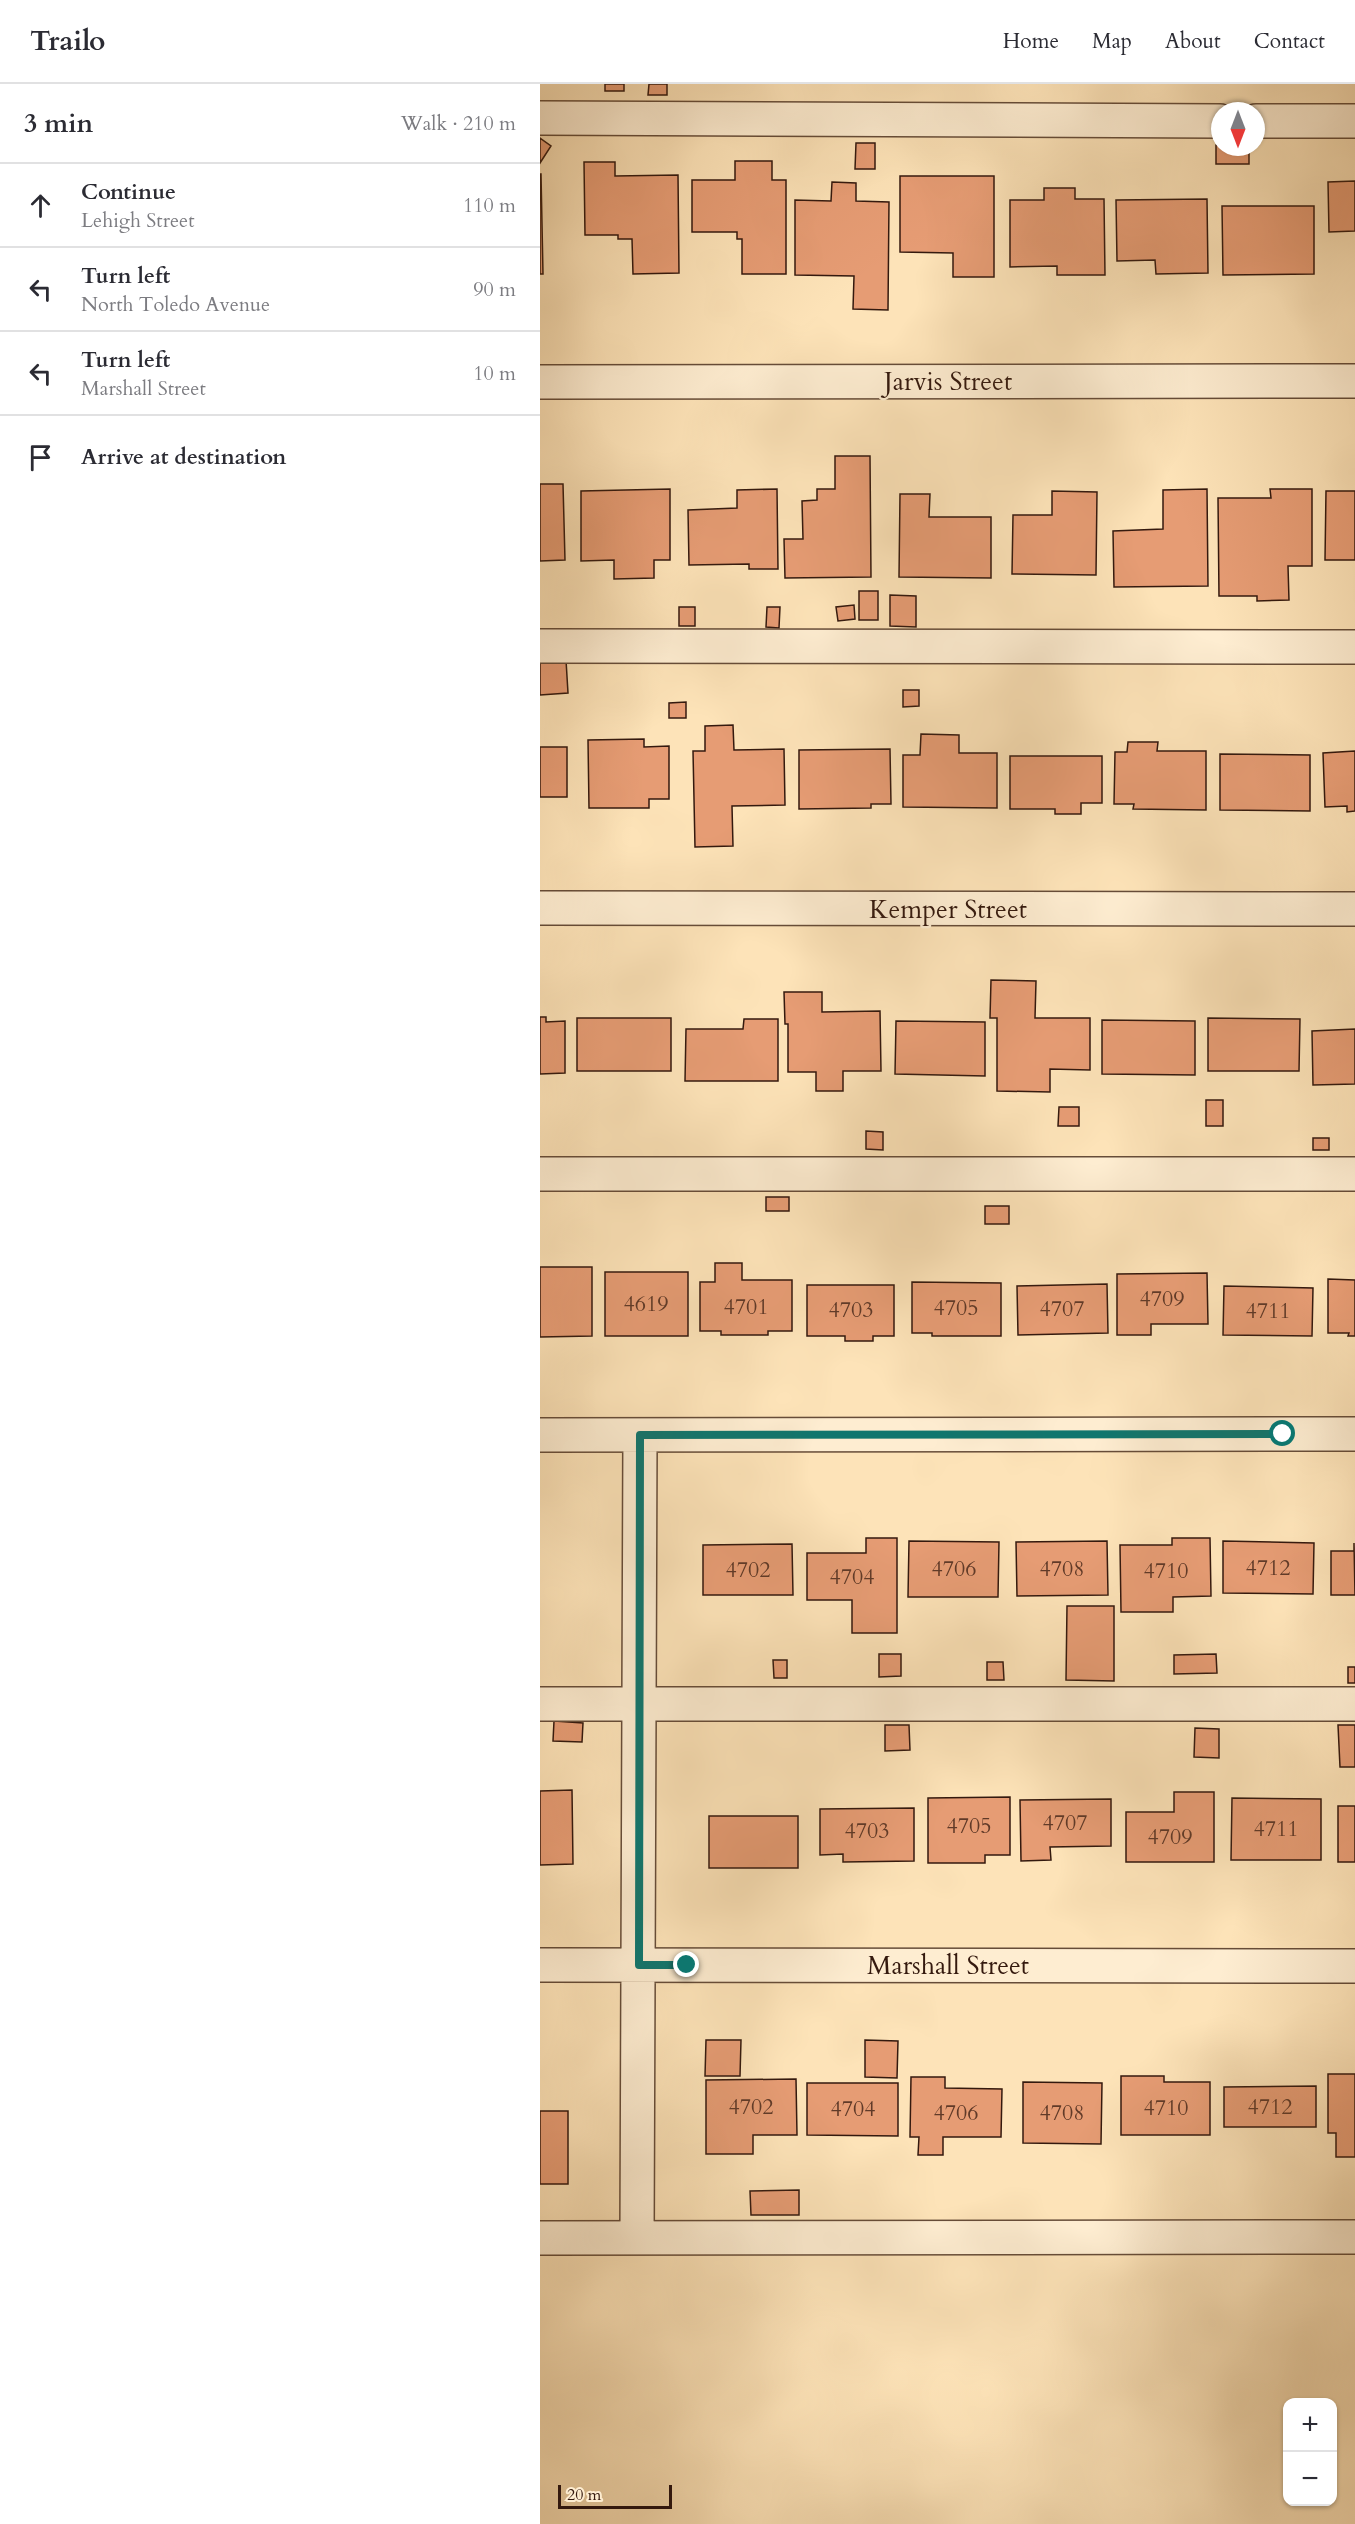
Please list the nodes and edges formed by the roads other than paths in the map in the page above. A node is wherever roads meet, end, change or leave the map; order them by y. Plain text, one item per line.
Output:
1 (540, 118) edge
2 (1211, 121) edge
3 (1265, 121) edge
4 (1355, 121) edge
5 (1355, 381) edge
6 (540, 382) edge
7 (540, 646) edge
8 (1355, 647) edge
9 (540, 908) edge
10 (1355, 909) edge
11 (540, 1174) edge
12 (1355, 1174) edge
13 (1355, 1434) edge
14 (540, 1435) edge
15 (640, 1435) junction
16 (540, 1704) edge
17 (639, 1704) junction
18 (1355, 1704) edge
19 (540, 1965) edge
20 (639, 1965) junction
21 (1355, 1966) edge
22 (1355, 2237) edge
23 (540, 2238) edge
24 (637, 2238) junction

1 - 2 street
3 - 4 street
5 - 6 street, Jarvis Street
7 - 8 street
9 - 10 street, Kemper Street
11 - 12 street
13 - 15 street
14 - 15 street
15 - 17 street
16 - 17 street
17 - 18 street
17 - 20 street
19 - 20 street, Marshall Street
20 - 21 street, Marshall Street
20 - 24 street
22 - 24 street
23 - 24 street

